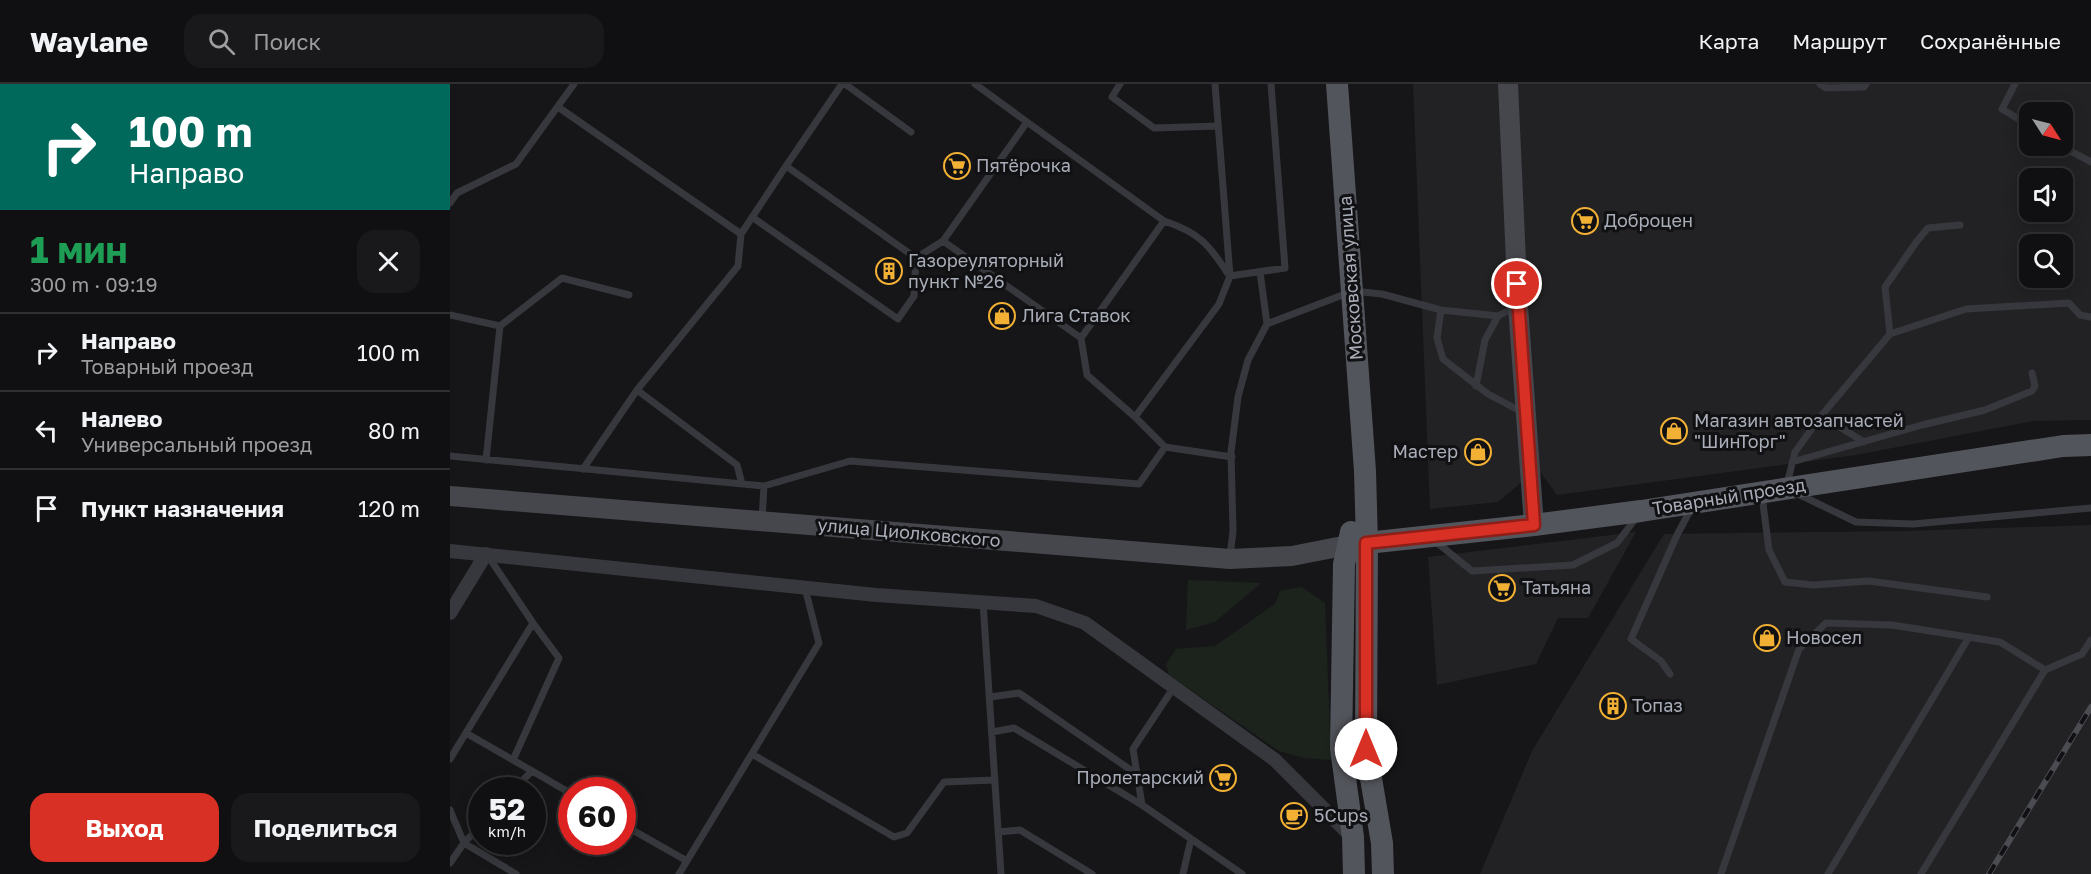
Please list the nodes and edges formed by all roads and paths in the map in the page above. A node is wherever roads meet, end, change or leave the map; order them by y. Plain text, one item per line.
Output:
1 (574, 84) edge
2 (843, 84) edge
3 (975, 84) edge
4 (1120, 84) edge
5 (1215, 84) edge
6 (1271, 84) edge
7 (1337, 84) edge
8 (1508, 84) edge
9 (1820, 84) edge
10 (1866, 84) edge
11 (2015, 84) edge
12 (558, 107) junction
13 (2019, 119) edge
14 (1028, 122) junction
15 (1218, 126) junction
16 (911, 132) dead end
17 (2073, 152) edge
18 (2091, 162) edge
19 (786, 166) junction
20 (450, 203) edge
21 (752, 217) junction
22 (1164, 221) junction
23 (1960, 225) dead end
24 (741, 234) junction
25 (943, 241) junction
26 (916, 258) junction
27 (1260, 272) junction
28 (1230, 276) junction
29 (1353, 291) junction
30 (629, 295) dead end
31 (1518, 306) junction
32 (1441, 310) junction
33 (450, 315) edge
34 (1498, 316) junction
35 (2091, 317) edge
36 (1267, 324) junction
37 (500, 326) junction
38 (1890, 334) junction
39 (1081, 338) junction
40 (2032, 373) dead end
41 (1476, 386) junction
42 (637, 390) junction
43 (1525, 413) junction
44 (1135, 417) junction
45 (1819, 419) junction
46 (1864, 442) junction
47 (2091, 446) edge
48 (1165, 447) junction
49 (450, 456) edge
50 (1232, 457) junction
51 (486, 460) junction
52 (1792, 462) junction
53 (584, 469) junction
54 (742, 484) junction
55 (764, 486) junction
56 (1786, 488) junction
57 (1761, 492) junction
58 (450, 496) edge
59 (1694, 502) junction
60 (2091, 508) edge
61 (1641, 511) junction
62 (762, 521) junction
63 (1534, 525) junction
64 (1429, 536) junction
65 (1358, 544) junction
66 (450, 551) edge
67 (486, 554) junction
68 (1230, 559) junction
69 (805, 588) junction
70 (1987, 597) dead end
71 (983, 602) junction
72 (450, 613) edge
73 (533, 622) junction
74 (1969, 637) junction
75 (2091, 640) edge
76 (2045, 670) junction
77 (1670, 674) dead end
78 (1174, 687) junction
79 (990, 697) junction
80 (992, 732) junction
81 (466, 733) junction
82 (752, 754) junction
83 (450, 759) edge
84 (513, 760) junction
85 (532, 771) junction
86 (1137, 775) junction
87 (526, 777) edge
88 (995, 780) junction
89 (558, 786) edge
90 (1142, 805) junction
91 (450, 810) edge
92 (998, 831) junction
93 (636, 832) edge
94 (1353, 837) junction
95 (468, 839) edge
96 (1191, 839) junction
97 (464, 843) junction
98 (687, 861) junction
99 (450, 863) edge
100 (516, 874) edge
101 (678, 874) edge
102 (1001, 874) edge
103 (1092, 874) edge
104 (1183, 874) edge
105 (1242, 874) edge
106 (1354, 874) edge
107 (1383, 874) edge
108 (1721, 874) edge
109 (1828, 874) edge
110 (1921, 874) edge

1 - 12 lane
2 - 16 lane
2 - 19 lane
3 - 14 lane
4 - 15 lane
5 - 15 lane
6 - 27 lane
7 - 29 main road, Московская улица
8 - 31 main road
9 - 10 lane
11 - 13 lane
12 - 20 lane
12 - 24 lane
14 - 22 lane
14 - 25 lane
15 - 28 lane
17 - 18 lane
19 - 21 lane
19 - 26 lane
21 - 24 lane
21 - 26 lane
22 - 28 lane
22 - 39 lane
23 - 38 lane
24 - 42 lane
25 - 26 lane
25 - 39 lane
27 - 28 lane
27 - 36 lane
28 - 44 lane
29 - 32 lane
29 - 36 lane
29 - 65 main road, Московская улица
30 - 37 lane
31 - 34 lane
31 - 43 main road
32 - 34 lane
32 - 41 lane
33 - 37 lane
34 - 41 lane
35 - 38 lane
36 - 50 lane
37 - 51 lane
38 - 45 lane
39 - 44 lane
40 - 46 lane
41 - 43 lane
42 - 53 lane
42 - 54 lane
43 - 63 main road
44 - 48 lane
45 - 46 lane
45 - 52 lane
46 - 52 lane
47 - 56 main road, Товарный проезд
48 - 50 lane
48 - 55 lane
49 - 51 lane
50 - 68 lane
51 - 53 lane
52 - 56 lane
53 - 54 lane
54 - 55 lane
55 - 62 lane
56 - 57 main road, Товарный проезд
56 - 60 lane
57 - 59 main road, Товарный проезд
57 - 70 lane
58 - 62 main road, улица Циолковского
59 - 61 main road, Товарный проезд
59 - 77 lane
61 - 63 main road, Товарный проезд
61 - 64 lane
62 - 68 main road, улица Циолковского
63 - 64 main road, Товарный проезд
64 - 65 main road, Товарный проезд
65 - 68 main road, улица Циолковского
65 - 94 main road
65 - 107 main road
66 - 67 street
67 - 69 street
67 - 72 street
67 - 73 lane
69 - 71 street
69 - 82 lane
71 - 78 street
71 - 79 lane
73 - 81 lane
73 - 84 lane
74 - 76 lane
74 - 108 lane
74 - 109 lane
75 - 76 lane
76 - 110 lane
78 - 86 lane
78 - 94 street
79 - 80 lane
79 - 86 lane
80 - 88 lane
80 - 90 lane
81 - 83 lane
81 - 84 lane
82 - 88 lane
82 - 98 lane
84 - 85 lane
85 - 87 lane
85 - 89 lane
86 - 90 lane
88 - 92 lane
90 - 96 lane
91 - 97 lane
92 - 102 lane
92 - 103 lane
93 - 98 lane
94 - 106 main road
95 - 97 lane
96 - 104 lane
96 - 105 lane
97 - 99 lane
97 - 100 lane
98 - 101 lane

